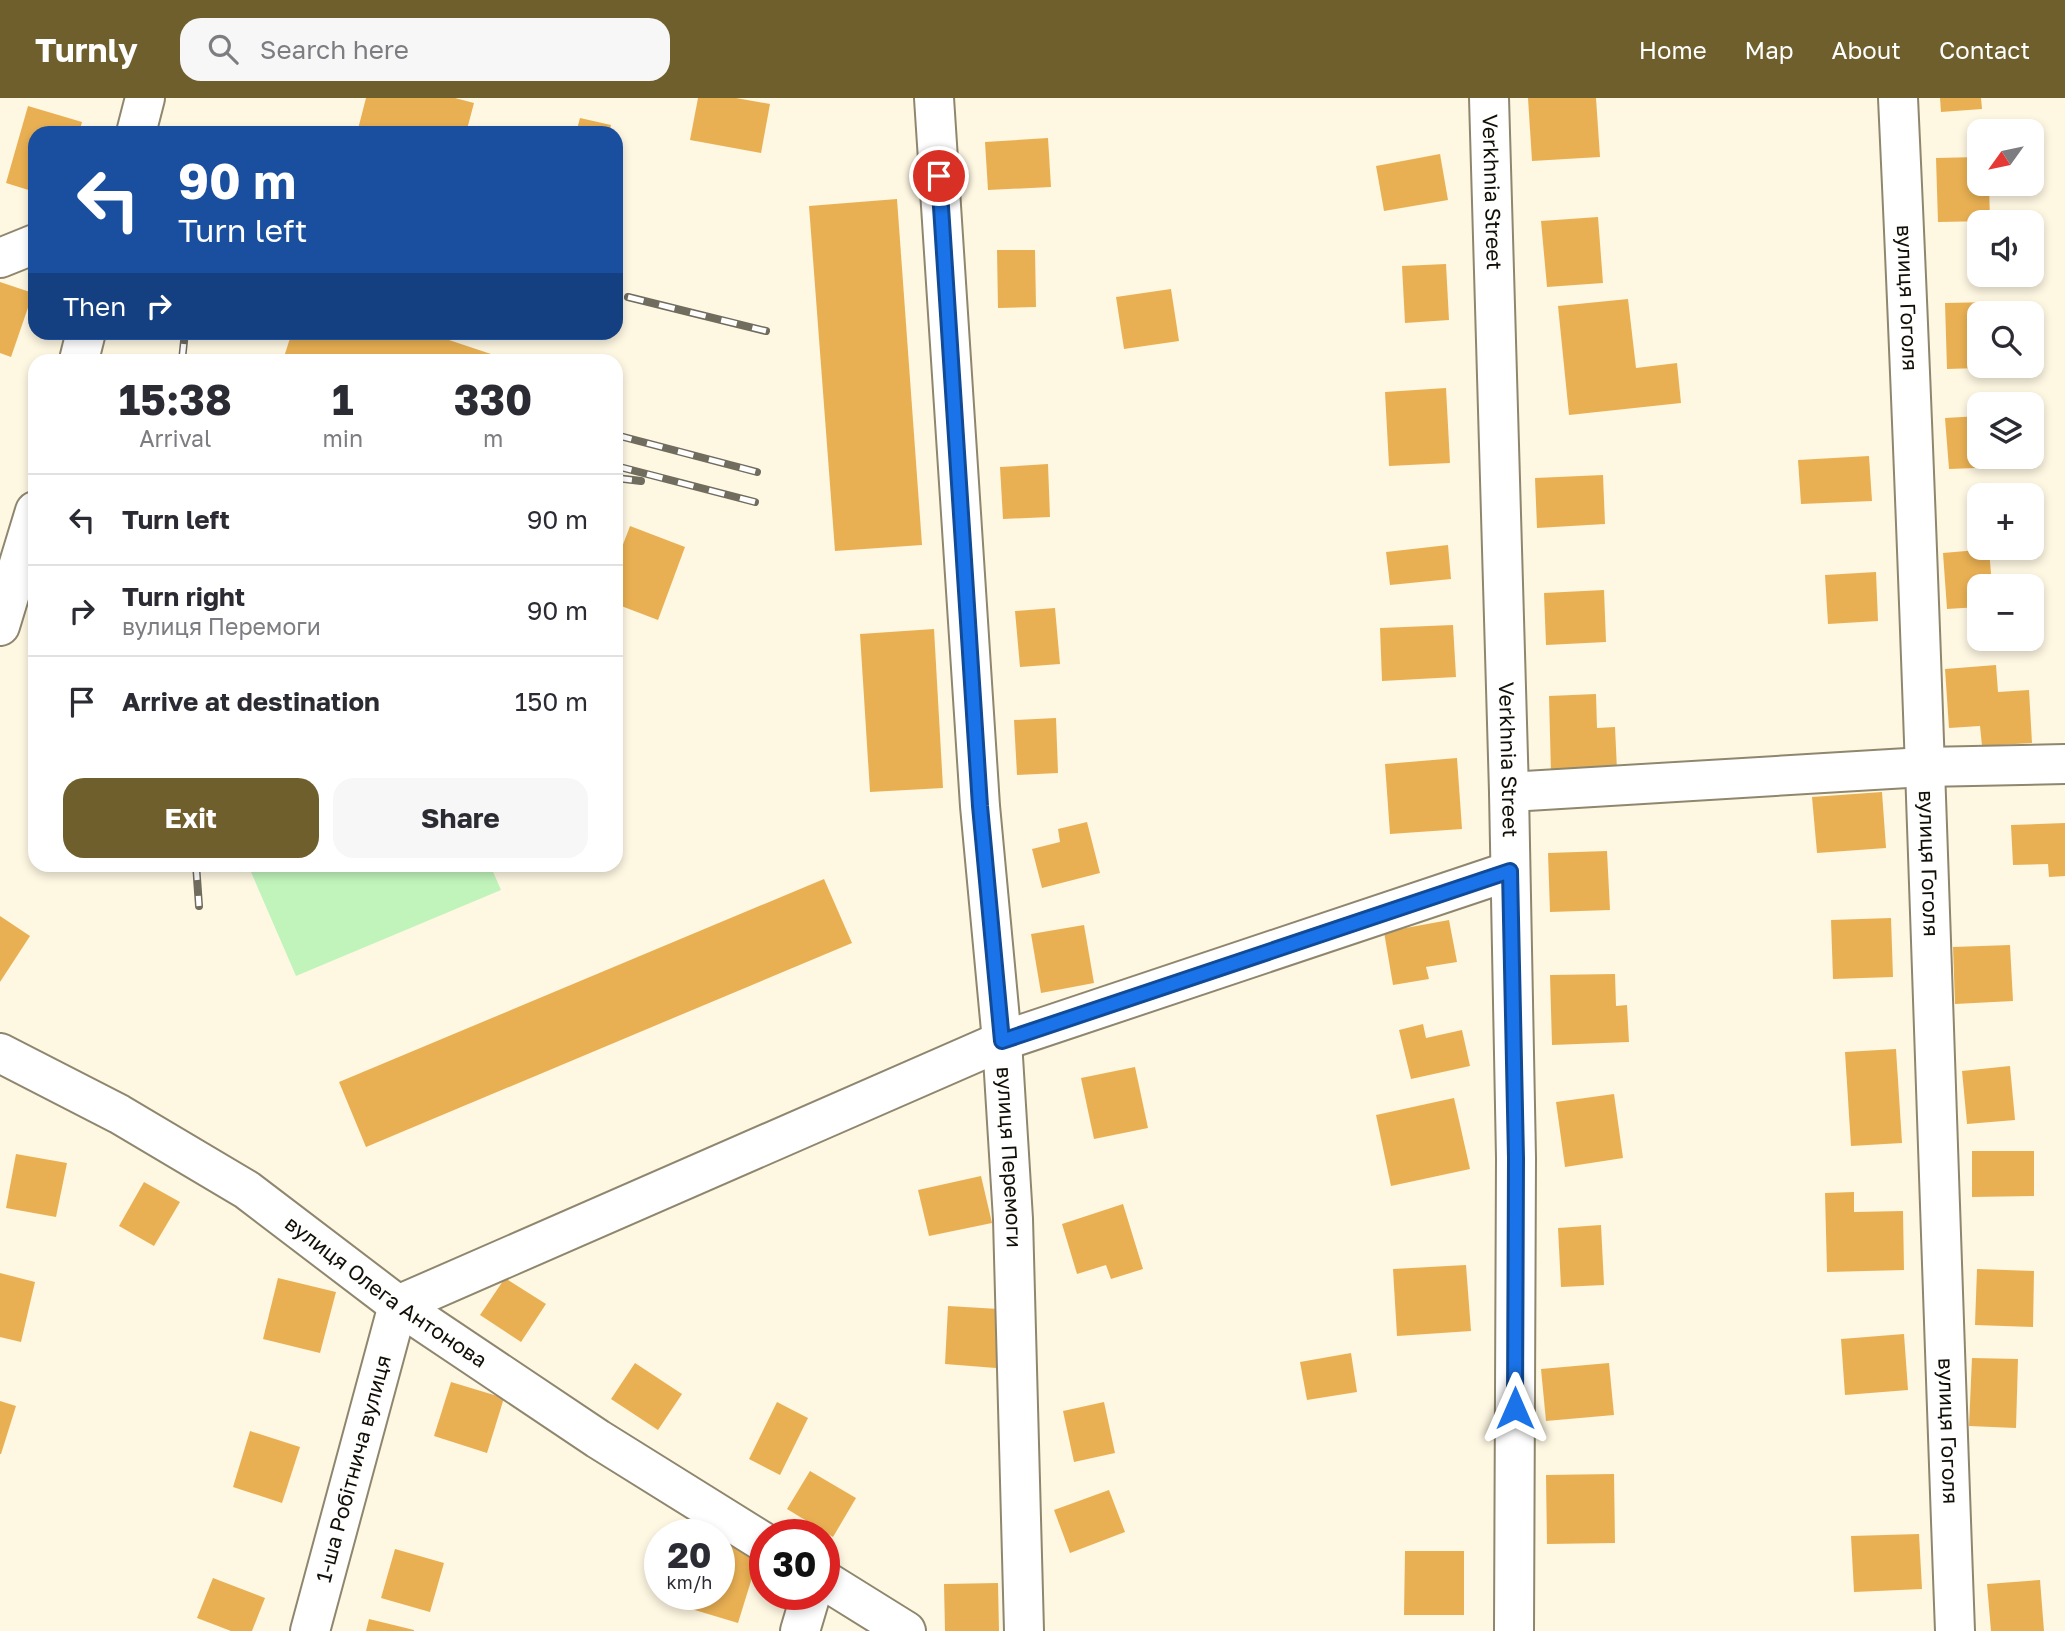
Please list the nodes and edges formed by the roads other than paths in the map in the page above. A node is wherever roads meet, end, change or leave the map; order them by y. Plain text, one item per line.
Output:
1 (145, 98) edge
2 (933, 98) edge
3 (1489, 98) edge
4 (1898, 98) edge
5 (138, 126) edge
6 (28, 247) edge
7 (0, 258) edge
8 (28, 534) edge
9 (0, 626) edge
10 (2065, 764) edge
11 (1924, 767) junction
12 (1509, 792) junction
13 (1510, 871) junction
14 (1002, 1041) junction
15 (0, 1053) edge
16 (398, 1305) junction
17 (749, 1533) edge
18 (840, 1590) edge
19 (806, 1610) edge
20 (310, 1631) edge
21 (800, 1631) edge
22 (906, 1631) edge
23 (1024, 1631) edge
24 (1514, 1631) edge
25 (1955, 1631) edge

1 - 5 street
2 - 14 street, вулиця Перемоги
3 - 12 street, Verkhnia Street
4 - 11 street, вулиця Гоголя
6 - 7 street
8 - 9 street
10 - 11 street
11 - 12 street
11 - 25 street, вулиця Гоголя
12 - 13 street, Verkhnia Street
13 - 14 street
13 - 24 street, Verkhnia Street
14 - 16 street
14 - 23 street, вулиця Перемоги
15 - 16 street, вулиця Олега Антонова
16 - 17 street, вулиця Олега Антонова
16 - 20 street, 1-ша Робітнича вулиця
18 - 22 street
19 - 21 street

